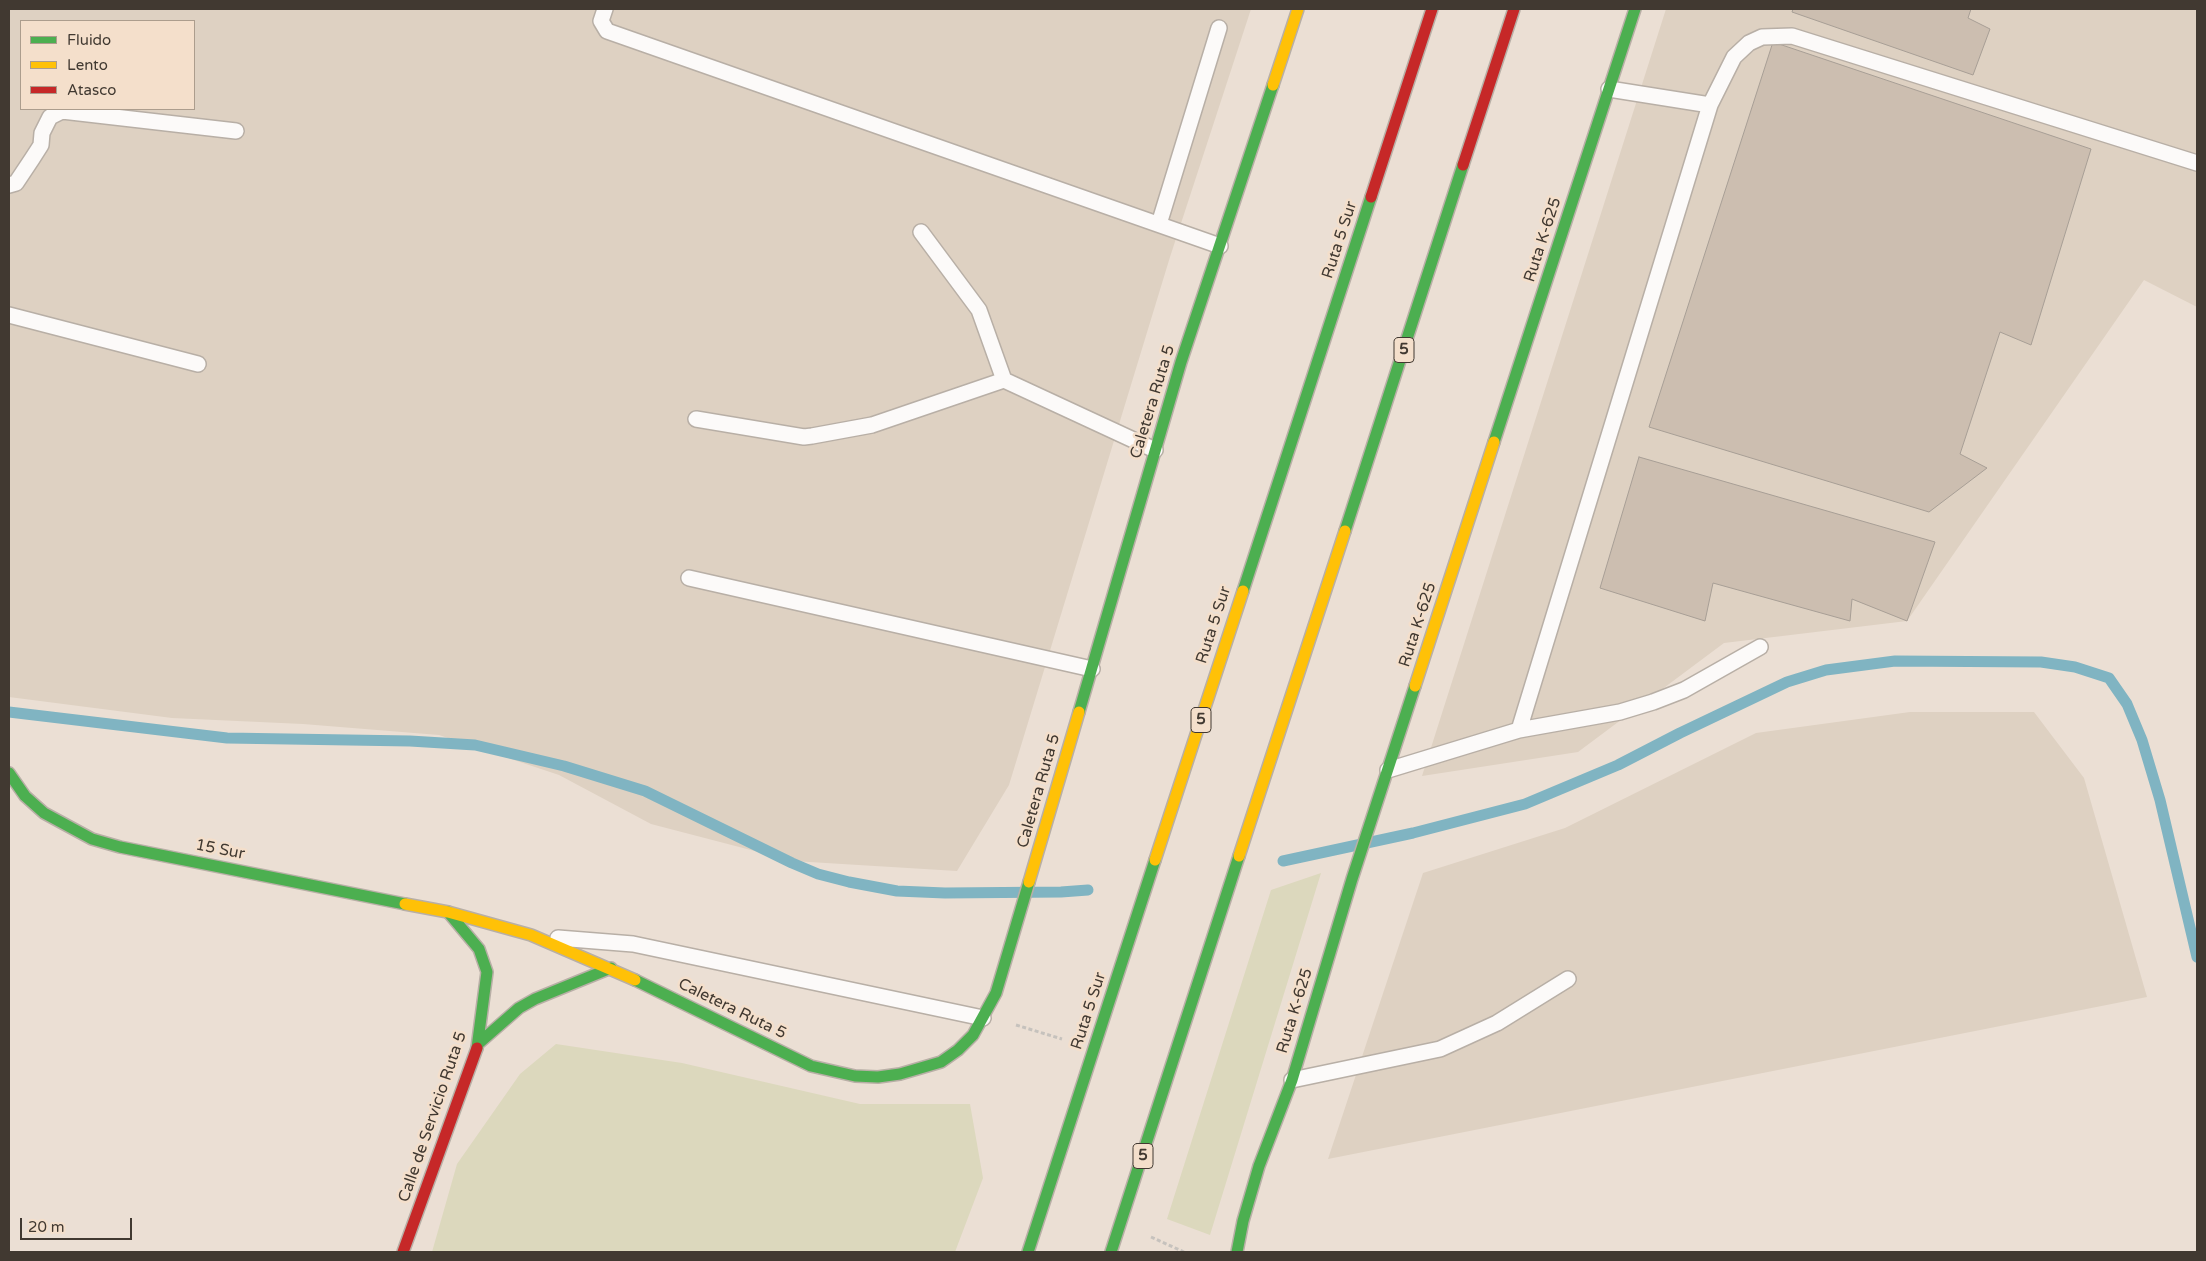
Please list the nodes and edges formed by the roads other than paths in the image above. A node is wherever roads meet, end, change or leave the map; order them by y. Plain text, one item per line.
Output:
1 (606, 9) edge
2 (1298, 9) edge
3 (1432, 9) edge
4 (1514, 9) edge
5 (1635, 9) edge
6 (1219, 28) dead end
7 (1608, 89) junction
8 (1710, 105) junction
9 (236, 131) dead end
10 (2197, 163) edge
11 (9, 185) edge
12 (1159, 224) junction
13 (921, 232) dead end
14 (1220, 246) junction
15 (9, 315) edge
16 (198, 364) dead end
17 (1004, 380) junction
18 (696, 419) dead end
19 (1155, 450) junction
20 (689, 578) dead end
21 (1760, 647) dead end
22 (1092, 669) junction
23 (1519, 730) junction
24 (1388, 770) junction
25 (9, 773) edge
26 (448, 912) junction
27 (531, 935) junction
28 (611, 968) junction
29 (1568, 979) dead end
30 (984, 1018) junction
31 (479, 1043) junction
32 (1292, 1080) junction
33 (402, 1252) edge
34 (1028, 1252) edge
35 (1111, 1252) edge
36 (1237, 1252) edge

1 - 12 lane
2 - 14 main road, Caletera Ruta 5
3 - 34 main road, Ruta 5 Sur / 5
4 - 35 main road, 5
5 - 7 main road, Ruta K-625
6 - 12 lane
7 - 8 lane
7 - 24 main road, Ruta K-625
8 - 10 lane
8 - 23 lane
9 - 11 lane
12 - 14 lane
13 - 17 lane
14 - 19 main road, Caletera Ruta 5
15 - 16 lane
17 - 18 lane
17 - 19 lane
19 - 22 main road, Caletera Ruta 5
20 - 22 lane
21 - 23 lane
22 - 30 main road, Caletera Ruta 5
23 - 24 lane
24 - 32 main road, Ruta K-625
25 - 26 main road, 15 Sur
26 - 27 main road, Caletera Ruta 5
26 - 31 main road, Calle de Servicio Ruta 5
27 - 28 main road, Caletera Ruta 5
27 - 30 lane
28 - 30 main road, Caletera Ruta 5
28 - 31 main road
29 - 32 lane
31 - 33 main road, Calle de Servicio Ruta 5
32 - 36 main road, Ruta K-625

